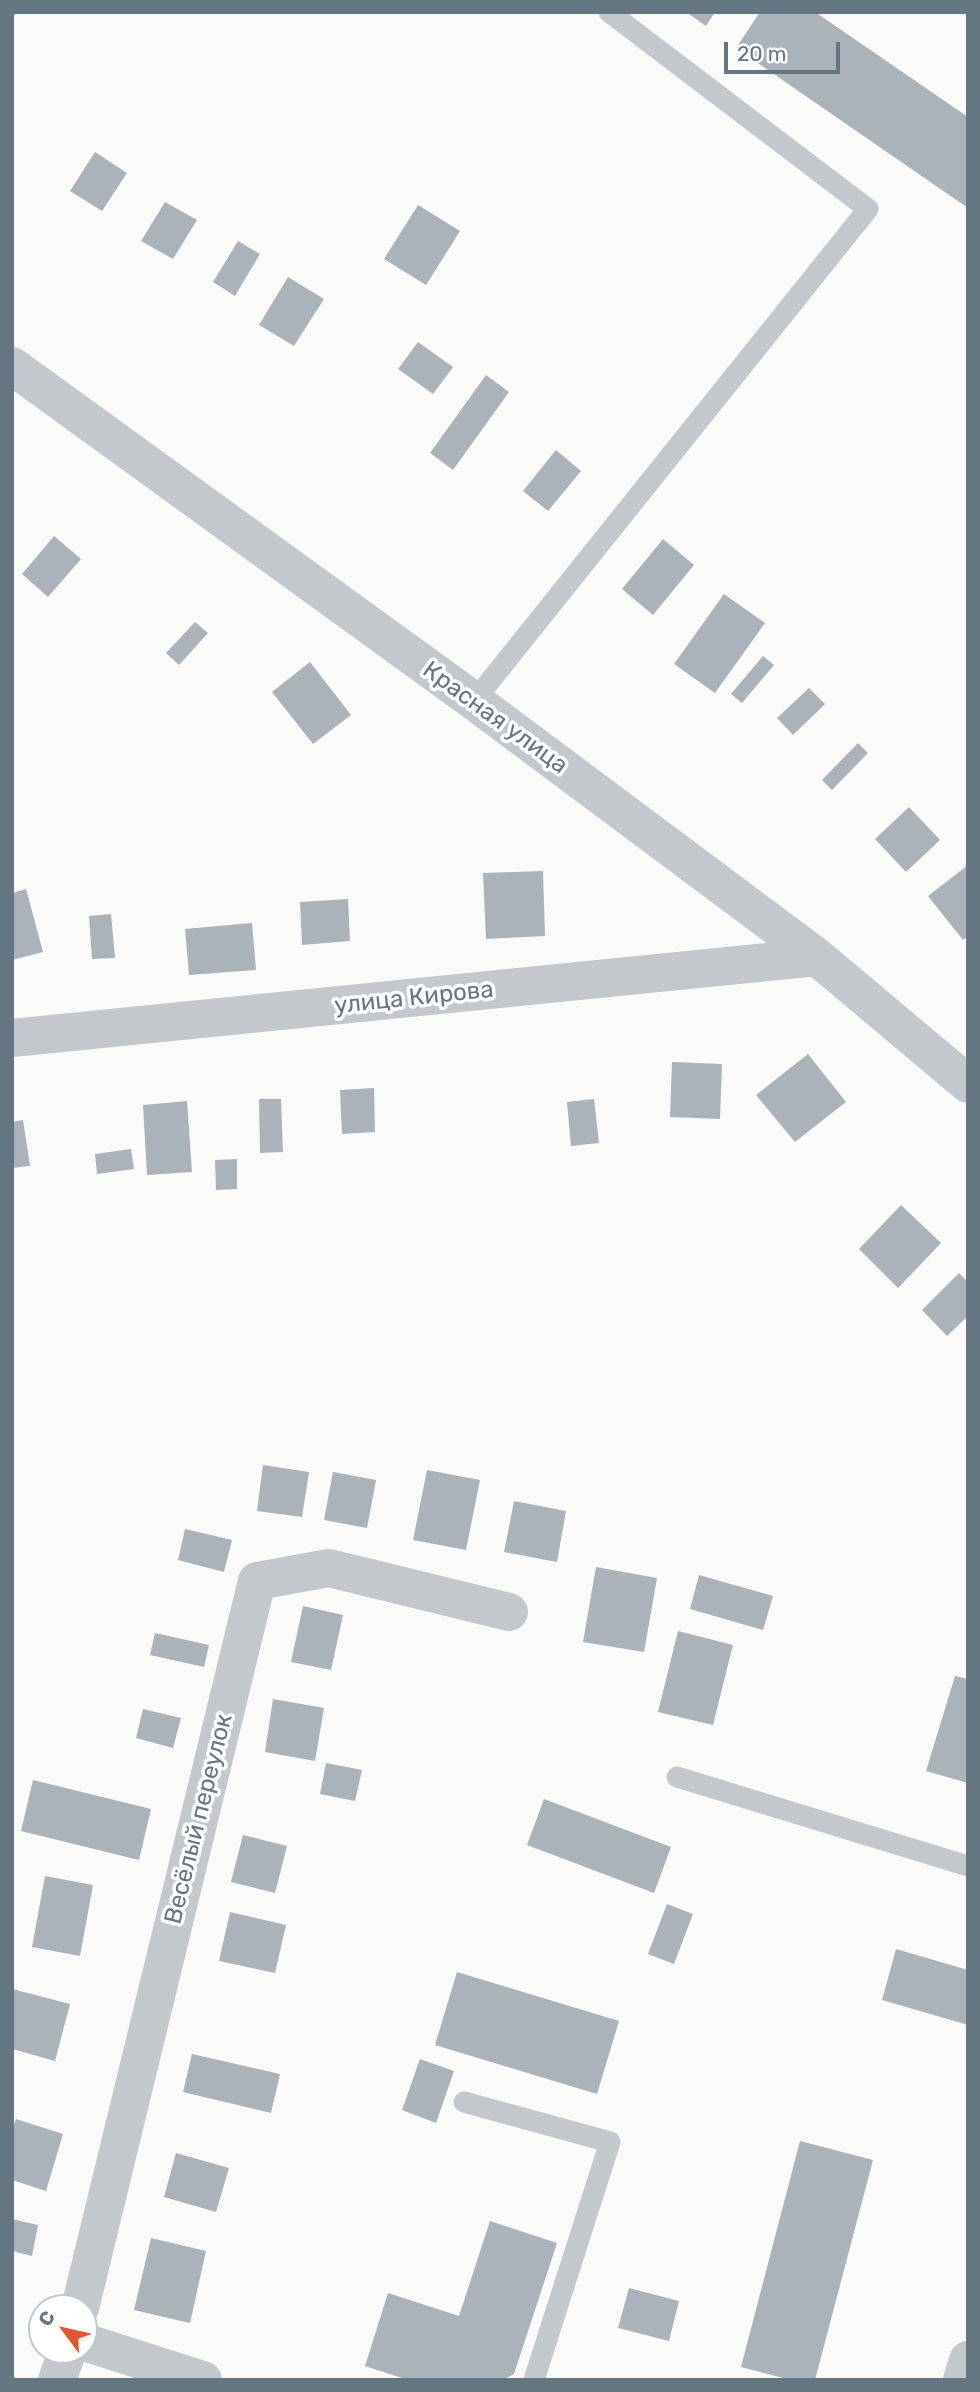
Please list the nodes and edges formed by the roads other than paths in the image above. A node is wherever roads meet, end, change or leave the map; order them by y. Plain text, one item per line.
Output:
1 (608, 12) edge
2 (12, 366) edge
3 (474, 701) junction
4 (817, 957) junction
5 (12, 1038) edge
6 (968, 1084) edge
7 (509, 1612) dead end
8 (677, 1777) dead end
9 (968, 1866) edge
10 (464, 2102) dead end
11 (83, 2294) edge
12 (98, 2346) edge
13 (968, 2360) edge
14 (203, 2380) edge
15 (534, 2380) edge
16 (962, 2380) edge

1 - 3 lane
2 - 3 street, Красная улица
3 - 4 street, Красная улица
4 - 5 street, улица Кирова
4 - 6 street, Красная улица
7 - 11 street, Весёлый переулок
8 - 9 lane
10 - 15 lane
12 - 14 street
13 - 16 street

